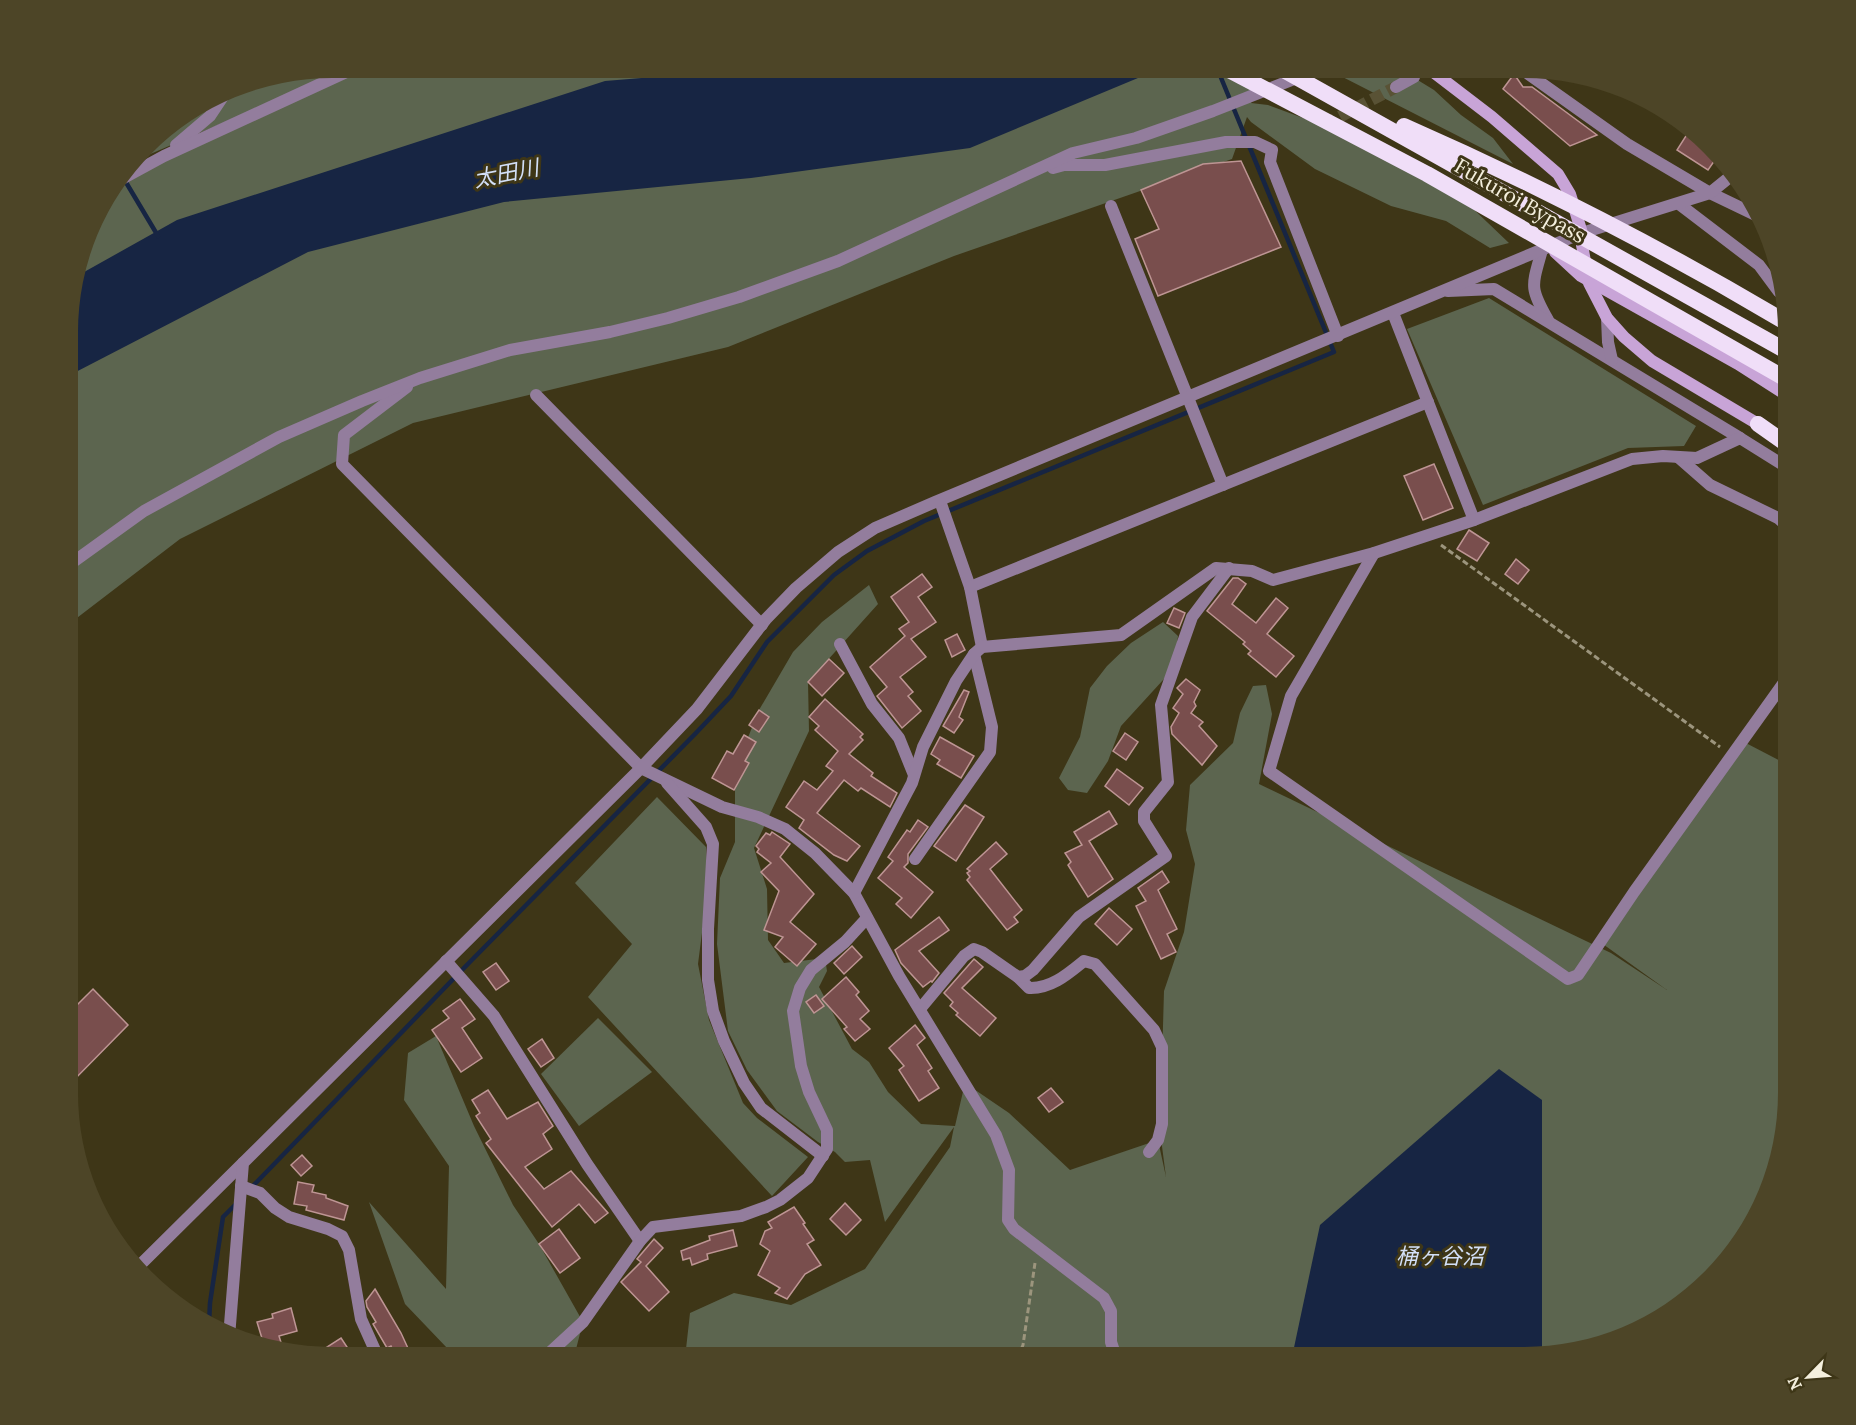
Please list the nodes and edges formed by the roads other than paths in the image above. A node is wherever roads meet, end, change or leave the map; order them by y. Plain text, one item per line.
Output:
1 (333, 78) edge
2 (1245, 78) edge
3 (1297, 78) edge
4 (1299, 78) edge
5 (1411, 78) edge
6 (1441, 78) edge
7 (1535, 79) edge
8 (1310, 84) junction
9 (1396, 87) tunnel mouth
10 (217, 106) edge
11 (164, 156) junction
12 (134, 172) edge
13 (1027, 174) junction
14 (1727, 179) edge
15 (1710, 193) junction
16 (1679, 204) junction
17 (1111, 206) dead end
18 (1747, 211) edge
19 (1582, 233) junction
20 (1542, 246) junction
21 (1773, 284) edge
22 (1448, 291) junction
23 (1393, 313) junction
24 (1777, 317) edge
25 (1607, 318) junction
26 (1549, 321) junction
27 (1338, 336) junction
28 (1778, 346) edge
29 (1612, 360) junction
30 (1778, 375) edge
31 (420, 378) junction
32 (1778, 390) edge
33 (536, 395) dead end
34 (1188, 398) junction
35 (1428, 402) junction
36 (1758, 424) junction
37 (1778, 435) edge
38 (1740, 438) junction
39 (1778, 438) edge
40 (1678, 457) junction
41 (1778, 459) edge
42 (1223, 485) junction
43 (940, 501) junction
44 (1778, 518) edge
45 (1474, 520) junction
46 (1374, 553) junction
47 (78, 558) edge
48 (1229, 568) junction
49 (970, 587) junction
50 (762, 625) junction
51 (840, 644) dead end
52 (978, 650) junction
53 (1778, 691) edge
54 (641, 768) junction
55 (914, 775) junction
56 (662, 778) junction
57 (915, 859) dead end
58 (854, 893) junction
59 (867, 918) junction
60 (446, 961) junction
61 (1018, 976) junction
62 (920, 1009) junction
63 (1149, 1152) dead end
64 (823, 1155) junction
65 (243, 1163) junction
66 (241, 1186) junction
67 (640, 1241) junction
68 (142, 1263) edge
69 (230, 1326) edge
70 (374, 1347) edge
71 (556, 1347) edge
72 (1113, 1347) edge

1 - 11 street
2 - 20 highway, Fukuroi Bypass, bridge
3 - 13 street
4 - 8 highway, Fukuroi Bypass, bridge
5 - 9 street
6 - 19 main road
7 - 15 street
8 - 24 highway, bridge
8 - 28 highway, Fukuroi Bypass, bridge
10 - 11 street
11 - 12 street
13 - 27 street
13 - 31 street
14 - 15 street
15 - 16 street
15 - 18 street
16 - 19 street
16 - 21 street
17 - 34 street
19 - 20 street
19 - 25 main road
20 - 22 street
20 - 26 street
20 - 30 highway, Fukuroi Bypass, bridge
20 - 32 main road, bridge
22 - 23 street
22 - 26 street
23 - 27 street
23 - 35 street
25 - 29 street
25 - 36 main road
26 - 29 street
27 - 34 street
29 - 38 street
31 - 47 street
31 - 54 street
33 - 50 street
34 - 42 street
34 - 43 street
35 - 42 street
35 - 45 street
36 - 37 main road
36 - 39 highway
38 - 40 street
38 - 41 street
40 - 44 street
40 - 45 street
42 - 49 street
43 - 49 street
43 - 50 street
45 - 46 street
46 - 48 street
46 - 53 street
48 - 52 street
48 - 61 street
49 - 52 street
50 - 54 street
51 - 55 street
52 - 55 street
52 - 57 street
54 - 56 street
54 - 60 street
55 - 58 street
56 - 58 street
56 - 64 street
58 - 59 street
59 - 62 street
59 - 64 street
60 - 65 street
60 - 67 street
61 - 62 street
61 - 63 street
62 - 72 street
64 - 67 street
65 - 66 street
65 - 68 street
66 - 69 street
66 - 70 street
67 - 71 street

